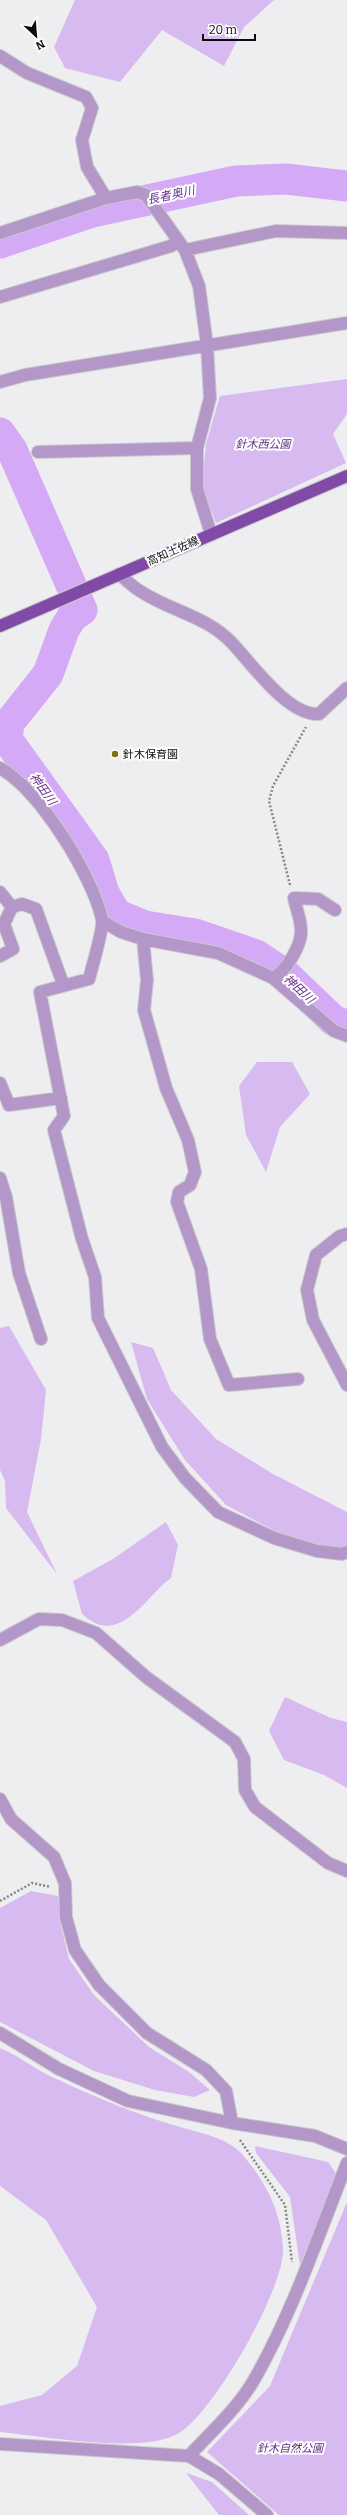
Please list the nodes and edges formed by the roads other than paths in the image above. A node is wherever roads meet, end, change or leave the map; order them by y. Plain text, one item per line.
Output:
1 (0, 56) edge
2 (106, 198) junction
3 (0, 233) edge
4 (347, 233) edge
5 (182, 245) junction
6 (0, 297) edge
7 (347, 323) edge
8 (207, 345) junction
9 (0, 382) edge
10 (197, 448) junction
11 (38, 452) dead end
12 (347, 476) edge
13 (212, 534) junction
14 (119, 574) junction
15 (0, 626) edge
16 (347, 688) edge
17 (0, 768) edge
18 (0, 892) edge
19 (12, 907) junction
20 (334, 910) dead end
21 (102, 921) junction
22 (143, 940) junction
23 (0, 956) edge
24 (273, 978) junction
25 (63, 984) junction
26 (347, 1036) edge
27 (0, 1083) edge
28 (61, 1098) junction
29 (0, 1178) edge
30 (347, 1234) edge
31 (41, 1340) dead end
32 (298, 1379) dead end
33 (347, 1384) edge
34 (347, 1552) edge
35 (0, 1640) edge
36 (0, 1799) edge
37 (347, 1871) edge
38 (0, 2033) edge
39 (232, 2123) junction
40 (347, 2149) edge
41 (347, 2163) edge
42 (0, 2444) edge
43 (188, 2456) junction
44 (267, 2515) edge

1 - 2 street
2 - 3 street
2 - 5 street
4 - 5 street
5 - 6 street
5 - 8 street
7 - 8 street
8 - 9 street
8 - 10 street
10 - 11 street
10 - 13 street
12 - 13 main road, 高知土佐線
13 - 14 main road, 高知土佐線
14 - 15 main road, 高知土佐線
14 - 16 street
17 - 21 street
18 - 19 street
19 - 23 street
19 - 25 street
20 - 24 street
21 - 22 street
21 - 25 street
22 - 24 street
22 - 32 street
24 - 26 street
25 - 28 street
27 - 28 street
28 - 34 street
29 - 31 street
30 - 33 street
35 - 37 street
36 - 39 street
38 - 39 street
39 - 40 street
41 - 43 street
42 - 43 street
43 - 44 street

